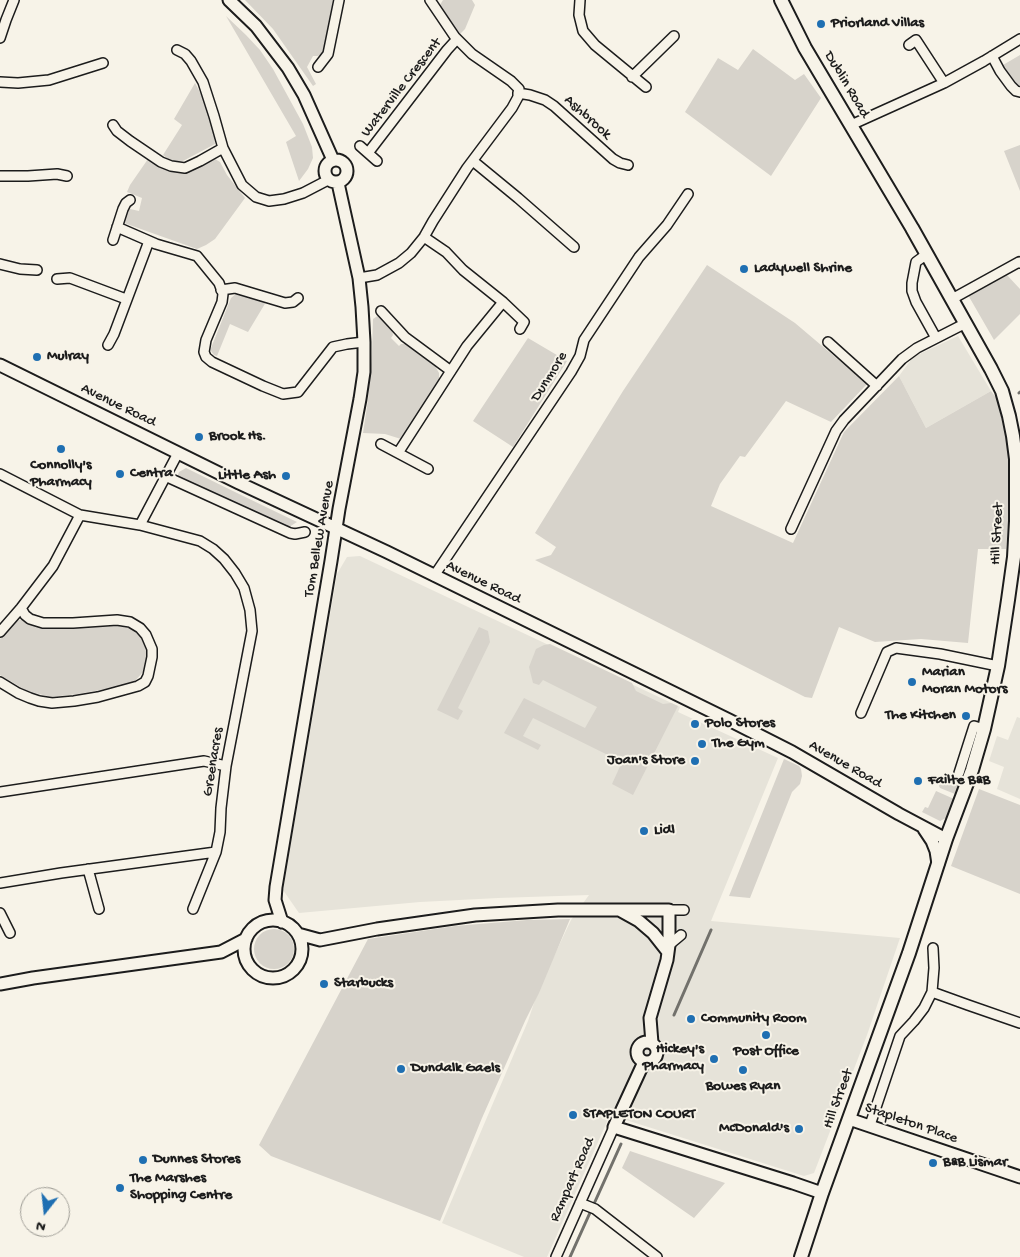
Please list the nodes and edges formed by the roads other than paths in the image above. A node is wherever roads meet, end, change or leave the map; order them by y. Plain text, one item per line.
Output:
1 (14, 0) edge
2 (229, 0) edge
3 (339, 0) edge
4 (580, 0) edge
5 (781, 0) edge
6 (433, 1) edge
7 (674, 36) dead end
8 (0, 38) edge
9 (457, 39) junction
10 (1020, 39) edge
11 (909, 45) dead end
12 (177, 50) dead end
13 (992, 56) junction
14 (103, 63) dead end
15 (318, 67) dead end
16 (632, 77) junction
17 (0, 82) edge
18 (944, 83) junction
19 (646, 87) dead end
20 (1020, 92) edge
21 (518, 93) junction
22 (112, 125) dead end
23 (851, 125) junction
24 (360, 146) dead end
25 (223, 148) junction
26 (368, 153) junction
27 (333, 160) junction
28 (377, 161) dead end
29 (473, 161) junction
30 (628, 165) dead end
31 (0, 176) edge
32 (67, 176) dead end
33 (333, 181) junction
34 (886, 185) joint
35 (688, 194) dead end
36 (130, 200) dead end
37 (117, 227) junction
38 (424, 237) junction
39 (113, 240) dead end
40 (149, 241) junction
41 (574, 247) dead end
42 (927, 254) junction
43 (1020, 263) edge
44 (0, 264) edge
45 (37, 270) dead end
46 (359, 278) junction
47 (57, 279) dead end
48 (222, 290) junction
49 (298, 298) dead end
50 (126, 299) junction
51 (952, 299) junction
52 (503, 302) junction
53 (381, 311) dead end
54 (966, 323) junction
55 (520, 329) dead end
56 (936, 338) junction
57 (364, 342) junction
58 (828, 342) dead end
59 (108, 345) dead end
60 (0, 365) edge
61 (451, 371) junction
62 (877, 386) junction
63 (381, 444) dead end
64 (178, 453) junction
65 (398, 453) junction
66 (428, 469) dead end
67 (0, 474) edge
68 (165, 476) junction
69 (80, 515) junction
70 (140, 525) junction
71 (336, 528) junction
72 (791, 529) dead end
73 (306, 532) dead end
74 (1017, 557) edge
75 (434, 576) junction
76 (21, 608) junction
77 (0, 632) edge
78 (998, 666) junction
79 (0, 682) edge
80 (861, 713) dead end
81 (984, 729) junction
82 (226, 766) junction
83 (959, 773) dead end
84 (0, 792) edge
85 (922, 826) junction
86 (946, 839) junction
87 (216, 852) junction
88 (938, 864) junction
89 (88, 869) junction
90 (0, 883) edge
91 (275, 900) junction
92 (99, 909) dead end
93 (193, 909) dead end
94 (669, 910) junction
95 (684, 910) dead end
96 (621, 911) junction
97 (0, 913) edge
98 (262, 922) junction
99 (282, 922) junction
100 (10, 933) dead end
101 (298, 934) junction
102 (681, 934) dead end
103 (246, 939) junction
104 (320, 940) junction
105 (933, 948) dead end
106 (669, 949) junction
107 (220, 952) junction
108 (302, 954) junction
109 (246, 960) junction
110 (0, 984) edge
111 (932, 992) junction
112 (650, 1018) junction
113 (1020, 1023) edge
114 (652, 1043) junction
115 (639, 1045) junction
116 (644, 1062) junction
117 (849, 1119) junction
118 (870, 1125) junction
119 (614, 1127) junction
120 (1020, 1177) edge
121 (822, 1193) junction
122 (588, 1206) junction
123 (556, 1257) edge
124 (657, 1257) edge
125 (802, 1257) edge

1 - 8 street
2 - 27 street, Tom Bellew Avenue
3 - 15 street
4 - 16 street
5 - 23 main road, Dublin Road
6 - 9 street, Waterville Crescent
7 - 16 street
9 - 21 street, Waterville Crescent
9 - 26 street, Waterville Crescent
10 - 13 street
11 - 18 street
12 - 25 street
13 - 18 street
13 - 20 street
14 - 17 street
16 - 19 street
18 - 23 street
21 - 29 street
21 - 30 street, Ashbrook
22 - 25 street
23 - 34 main road, Dublin Road
24 - 26 street
25 - 33 street
26 - 28 street
27 - 33 street, Tom Bellew Avenue
27 - 33 street, Tom Bellew Avenue
29 - 38 street
29 - 41 street
31 - 32 street
33 - 46 street, Tom Bellew Avenue
34 - 42 main road, Hill Street
35 - 75 street, Dunmore
36 - 37 street
37 - 39 street
37 - 40 street
38 - 46 street
38 - 52 street
40 - 48 street
40 - 50 street
42 - 51 main road, Hill Street
42 - 56 street
43 - 51 street
44 - 45 street
46 - 57 street, Tom Bellew Avenue
47 - 50 street
48 - 49 street
48 - 57 street
50 - 59 street
51 - 54 main road, Hill Street
52 - 55 street
52 - 61 street
53 - 61 street
54 - 56 street
54 - 74 main road, Hill Street
56 - 62 street
57 - 71 street, Tom Bellew Avenue
58 - 62 street
60 - 64 street, Avenue Road
61 - 65 street
62 - 72 street
63 - 65 street
64 - 68 street
64 - 71 street, Avenue Road
65 - 66 street
67 - 69 street, Greenacres
68 - 70 street
68 - 73 street
69 - 70 street, Greenacres
69 - 76 street
70 - 82 street, Greenacres
71 - 75 street, Avenue Road
71 - 91 street, Tom Bellew Avenue
74 - 78 main road, Hill Street
75 - 85 street, Avenue Road
76 - 77 street
76 - 79 street
78 - 80 street
78 - 81 main road, Hill Street
81 - 83 street
81 - 86 main road, Hill Street
82 - 84 street
82 - 87 street, Greenacres
85 - 86 street, Avenue Road
85 - 88 street
86 - 88 main road, Hill Street
87 - 89 street
87 - 93 street, Greenacres
88 - 117 main road, Hill Street
89 - 90 street
89 - 92 street
91 - 98 street, Tom Bellew Avenue
91 - 99 street, Tom Bellew Avenue
94 - 95 street
94 - 96 street
94 - 106 street
96 - 104 street
96 - 106 street
97 - 100 street
98 - 99 street
98 - 103 street
99 - 101 street
101 - 104 street
101 - 108 street
102 - 106 street
103 - 107 street
103 - 109 street
104 - 108 street
105 - 111 street
106 - 112 street
107 - 109 street
107 - 110 street
108 - 109 street
111 - 113 street
111 - 118 street
112 - 114 street
112 - 115 street
114 - 115 street
114 - 116 street
115 - 116 street
116 - 119 street, Rampart Road
117 - 118 street, Stapleton Place
117 - 121 main road, Hill Street
118 - 120 street, Stapleton Place
119 - 121 street
119 - 122 street, Rampart Road
121 - 125 main road, Hill Street
122 - 123 street, Rampart Road
122 - 124 street

